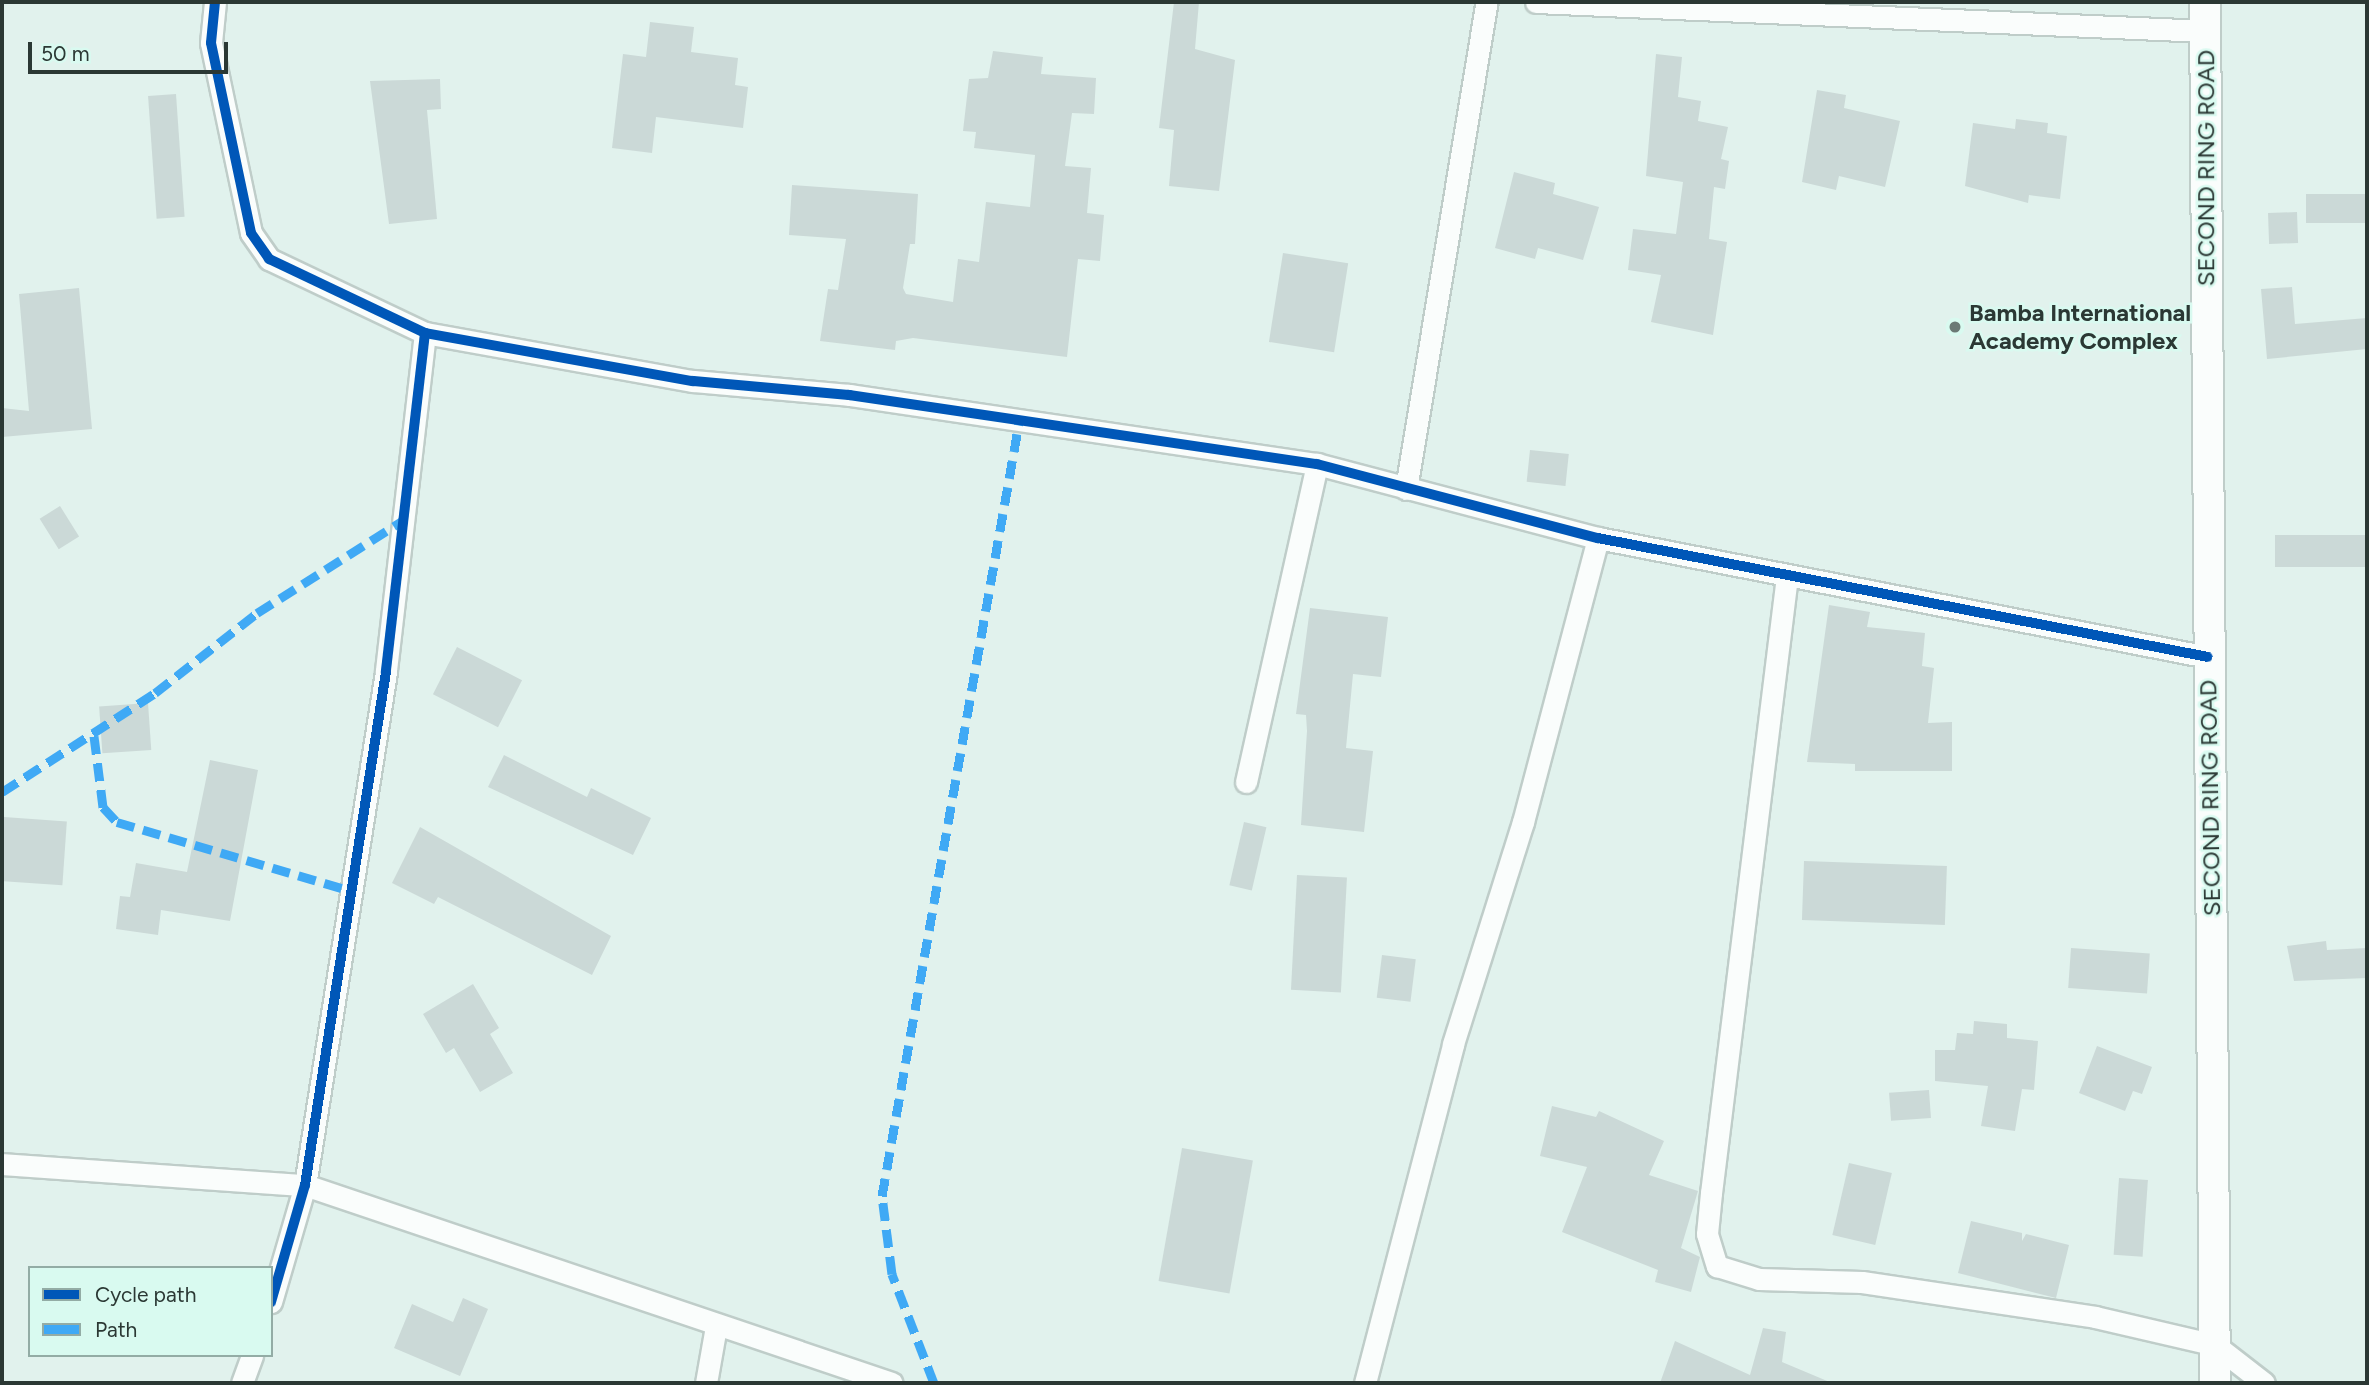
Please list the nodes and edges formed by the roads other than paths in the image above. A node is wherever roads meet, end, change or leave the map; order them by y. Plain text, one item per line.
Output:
1 (215, 2) edge
2 (1487, 2) edge
3 (1535, 2) edge
4 (2205, 2) edge
5 (1672, 7) edge
6 (2205, 31) junction
7 (425, 333) junction
8 (1317, 464) junction
9 (1406, 489) junction
10 (1598, 538) junction
11 (1787, 576) junction
12 (2208, 657) junction
13 (1246, 782) dead end
14 (2, 1164) edge
15 (305, 1185) junction
16 (273, 1295) edge
17 (716, 1326) junction
18 (2215, 1345) junction
19 (251, 1357) edge
20 (242, 1383) edge
21 (706, 1383) edge
22 (892, 1383) edge
23 (1366, 1383) edge
24 (2215, 1383) edge
25 (2264, 1383) edge

1 - 7 street
2 - 9 street
3 - 5 street
4 - 6 street, SECOND RING ROAD
5 - 6 street
6 - 12 street, SECOND RING ROAD
7 - 8 street
7 - 15 street
8 - 9 street
8 - 13 street
9 - 10 street
10 - 11 street
10 - 23 street
11 - 12 street
11 - 18 street
12 - 18 street, SECOND RING ROAD
14 - 15 street
15 - 16 street
15 - 17 street
17 - 21 street
17 - 22 street
18 - 24 street, SECOND RING ROAD
18 - 25 street
19 - 20 street

